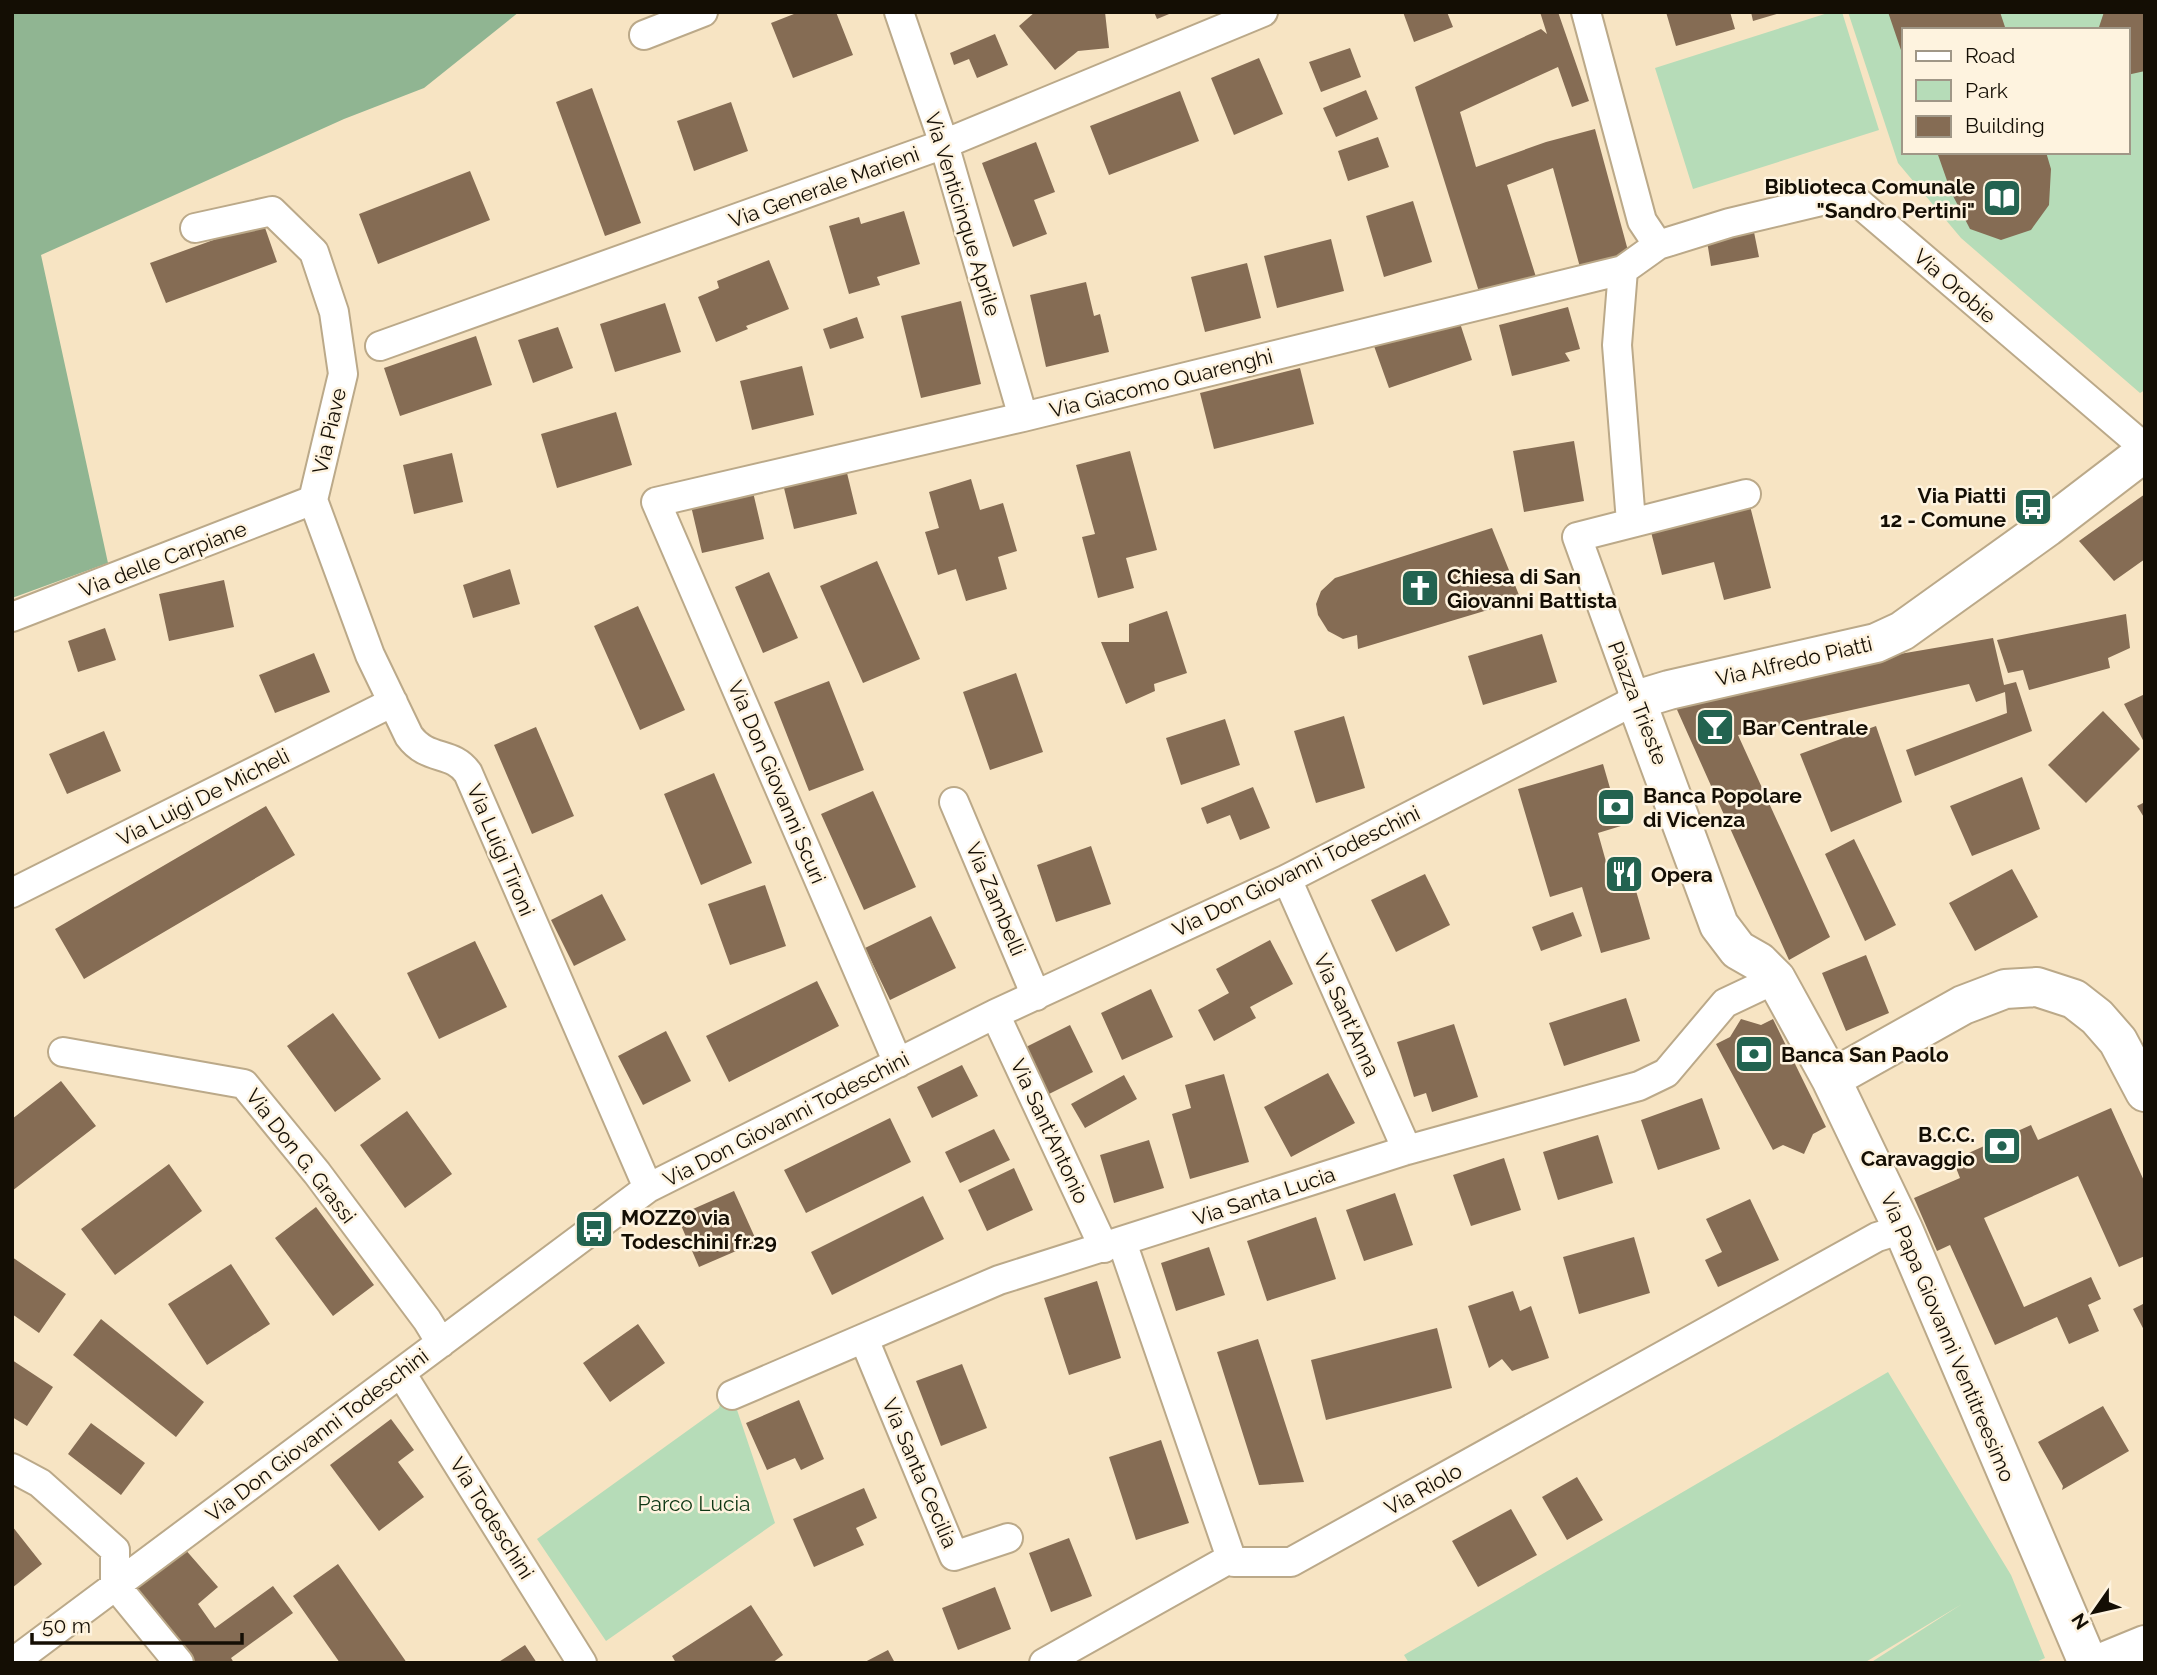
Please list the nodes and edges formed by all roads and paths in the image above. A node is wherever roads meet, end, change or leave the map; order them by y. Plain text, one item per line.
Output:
1 (703, 12) edge
2 (899, 12) edge
3 (1263, 12) edge
4 (1586, 12) edge
5 (645, 35) dead end
6 (944, 144) junction
7 (195, 228) dead end
8 (1658, 245) junction
9 (1623, 270) junction
10 (380, 346) dead end
11 (1023, 417) junction
12 (2145, 450) edge
13 (1746, 494) dead end
14 (313, 500) junction
15 (656, 502) joint
16 (1631, 522) junction
17 (12, 617) edge
18 (1636, 700) junction
19 (393, 702) junction
20 (954, 802) dead end
21 (1287, 879) junction
22 (12, 893) edge
23 (1776, 979) junction
24 (1036, 996) junction
25 (995, 1014) junction
26 (63, 1052) dead end
27 (898, 1063) junction
28 (2141, 1074) edge
29 (1831, 1079) junction
30 (1407, 1150) junction
31 (648, 1188) junction
32 (1903, 1230) junction
33 (1113, 1245) junction
34 (863, 1339) junction
35 (441, 1343) junction
36 (401, 1373) junction
37 (732, 1395) dead end
38 (12, 1468) edge
39 (1008, 1538) dead end
40 (1231, 1558) junction
41 (115, 1584) junction
42 (2112, 1657) edge
43 (12, 1662) edge
44 (179, 1663) edge
45 (582, 1663) edge
46 (1044, 1663) edge

1 - 5 street
2 - 6 street, Via Venticinque Aprile
3 - 6 street, Via Generale Marieni
4 - 8 street
6 - 10 street, Via Generale Marieni
6 - 11 street, Via Venticinque Aprile
7 - 14 street, Via Piave
8 - 9 street, Via Giacomo Quarenghi
8 - 12 street, Via Orobie
9 - 11 street, Via Giacomo Quarenghi
9 - 16 street
11 - 15 street, Via Giacomo Quarenghi
12 - 18 street, Via Alfredo Piatti
13 - 16 street, Piazza Trieste
14 - 17 street, Via delle Carpiane
14 - 19 street, Via Luigi Tironi
15 - 27 street, Via Don Giovanni Scuri
16 - 18 street, Piazza Trieste
18 - 21 street, Via Don Giovanni Todeschini
18 - 23 street, Piazza Trieste
19 - 22 street, Via Luigi De Micheli
19 - 31 street, Via Luigi Tironi
20 - 24 street, Via Zambelli
21 - 24 street, Via Don Giovanni Todeschini
21 - 30 street, Via Sant'Anna
23 - 29 street, Via Papa Giovanni Ventitreesimo
23 - 30 street, Via Santa Lucia
24 - 25 street, Via Don Giovanni Todeschini
25 - 27 street, Via Don Giovanni Todeschini
25 - 33 street, Via Sant'Antonio
26 - 35 street, Via Don G. Grassi
27 - 31 street, Via Don Giovanni Todeschini
28 - 29 street
29 - 32 street, Via Papa Giovanni Ventitreesimo
30 - 33 street, Via Santa Lucia
31 - 35 street, Via Don Giovanni Todeschini
32 - 40 street, Via Riolo
32 - 42 street, Via Papa Giovanni Ventitreesimo
33 - 34 street, Via Santa Lucia
33 - 40 street
34 - 37 street, Via Santa Lucia
34 - 39 street, Via Santa Cecilia
35 - 36 street, Via Don Giovanni Todeschini
36 - 41 street, Via Don Giovanni Todeschini
36 - 45 street, Via Todeschini
38 - 41 street
40 - 46 street
41 - 43 street, Via Don Giovanni Todeschini
41 - 44 street

